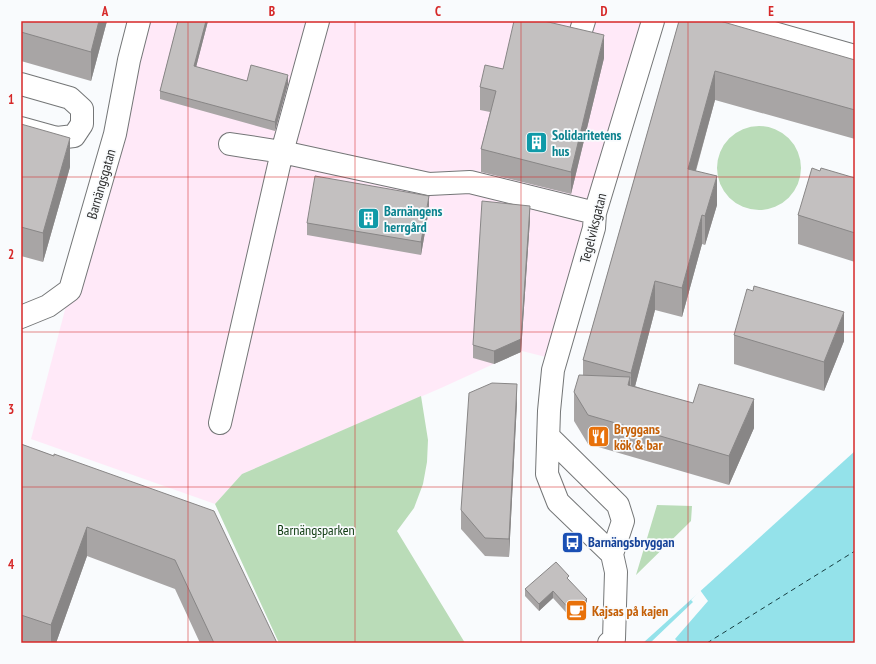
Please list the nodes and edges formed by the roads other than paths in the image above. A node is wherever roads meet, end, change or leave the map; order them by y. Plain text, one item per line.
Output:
1 (139, 21) edge
2 (318, 21) edge
3 (653, 21) edge
4 (731, 21) edge
5 (855, 56) edge
6 (21, 84) edge
7 (21, 128) edge
8 (230, 144) dead end
9 (282, 152) junction
10 (595, 213) junction
11 (21, 317) edge
12 (220, 423) dead end
13 (549, 437) junction
14 (612, 554) junction
15 (609, 643) edge

1 - 11 street, Barnängsgatan
2 - 9 street
3 - 10 street, Tegelviksgatan
4 - 5 street
6 - 7 street
8 - 9 street
9 - 10 street
9 - 12 street
10 - 13 street, Tegelviksgatan
13 - 14 street, Tegelviksgatan
13 - 14 street
14 - 15 street

